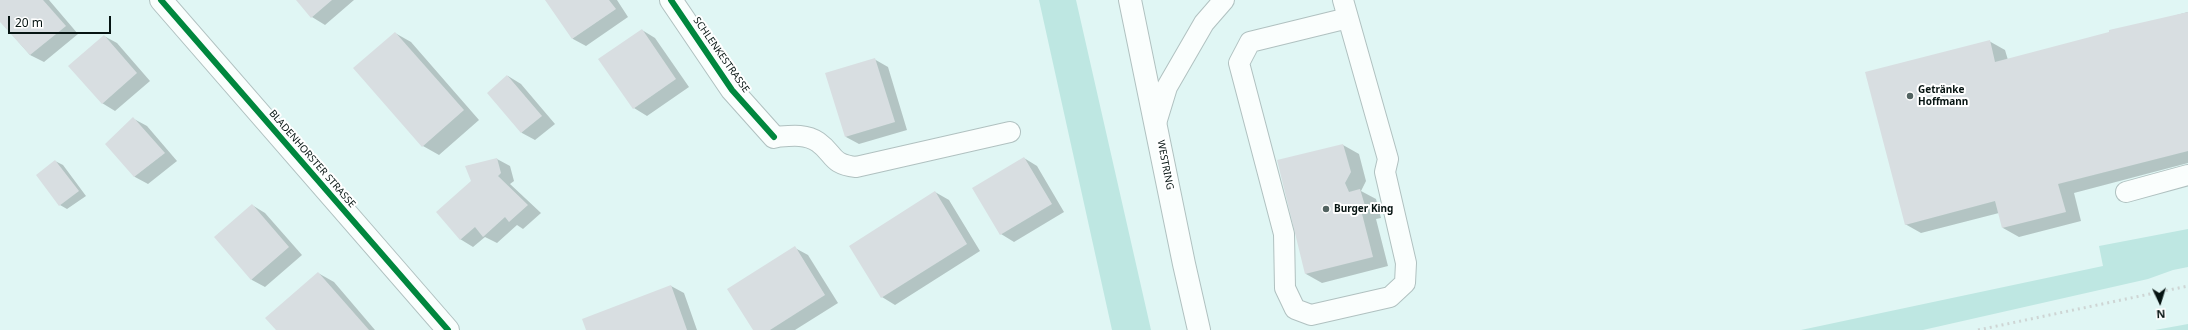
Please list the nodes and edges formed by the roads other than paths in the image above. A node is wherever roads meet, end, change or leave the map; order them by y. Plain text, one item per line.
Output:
1 (161, 0) edge
2 (671, 0) edge
3 (1130, 0) edge
4 (1224, 0) edge
5 (1345, 9) edge
6 (1156, 123) junction
7 (1010, 132) dead end
8 (774, 137) joint
9 (2188, 175) edge
10 (2126, 192) dead end
11 (448, 330) edge
12 (1199, 330) edge

1 - 11 street, BLADENHORSTER STRASSE
2 - 8 street, SCHLENKESTRASSE
3 - 6 street, WESTRING
4 - 6 lane
5 - 5 lane
6 - 12 street, WESTRING
7 - 8 lane
9 - 10 lane

